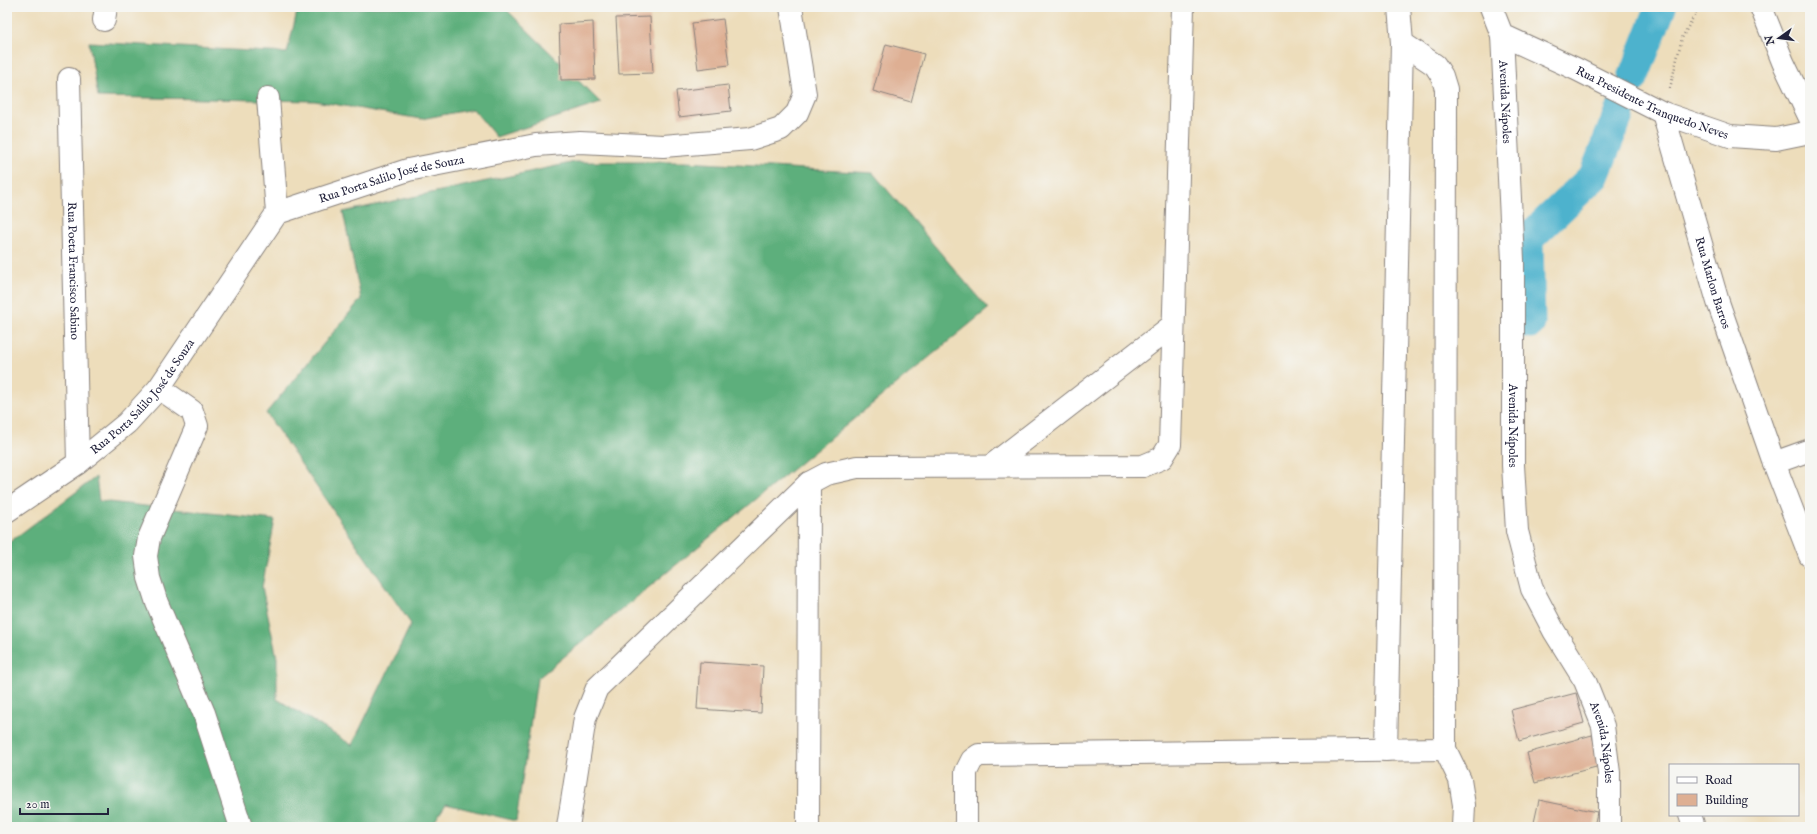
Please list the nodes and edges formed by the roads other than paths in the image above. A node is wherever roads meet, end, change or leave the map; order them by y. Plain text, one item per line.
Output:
1 (791, 7) edge
2 (1183, 7) edge
3 (1399, 7) edge
4 (1491, 7) edge
5 (1761, 7) edge
6 (1502, 35) junction
7 (1402, 43) junction
8 (69, 79) dead end
9 (268, 98) dead end
10 (1663, 114) junction
11 (1810, 118) edge
12 (1810, 132) edge
13 (277, 213) junction
14 (1173, 324) junction
15 (159, 388) junction
16 (1810, 450) edge
17 (78, 463) junction
18 (1774, 463) junction
19 (991, 466) junction
20 (809, 483) junction
21 (7, 511) edge
22 (1810, 556) edge
23 (1446, 749) junction
24 (1386, 750) junction
25 (1690, 816) edge
26 (241, 827) edge
27 (568, 827) edge
28 (808, 827) edge
29 (966, 827) edge
30 (1463, 827) edge
31 (1609, 827) edge
32 (1694, 827) edge

1 - 13 street, Rua Porta Salilo José de Souza
2 - 14 street
3 - 7 street
4 - 6 street, Avenida Nápoles
5 - 11 street
6 - 10 street, Rua Presidente Tranquedo Neves
6 - 31 street, Avenida Nápoles
7 - 23 street
7 - 24 street
8 - 17 street, Rua Poeta Francisco Sabino
9 - 13 street
10 - 12 street, Rua Presidente Tranquedo Neves
10 - 18 street, Rua Marlon Barros
13 - 15 street, Rua Porta Salilo José de Souza
14 - 19 street
14 - 19 street
15 - 17 street, Rua Porta Salilo José de Souza
15 - 26 street
16 - 18 street
17 - 21 street, Rua Porta Salilo José de Souza
18 - 22 street, Rua Marlon Barros
19 - 20 street
20 - 27 street
20 - 28 street
23 - 24 street
23 - 30 street
24 - 29 street
25 - 32 street

